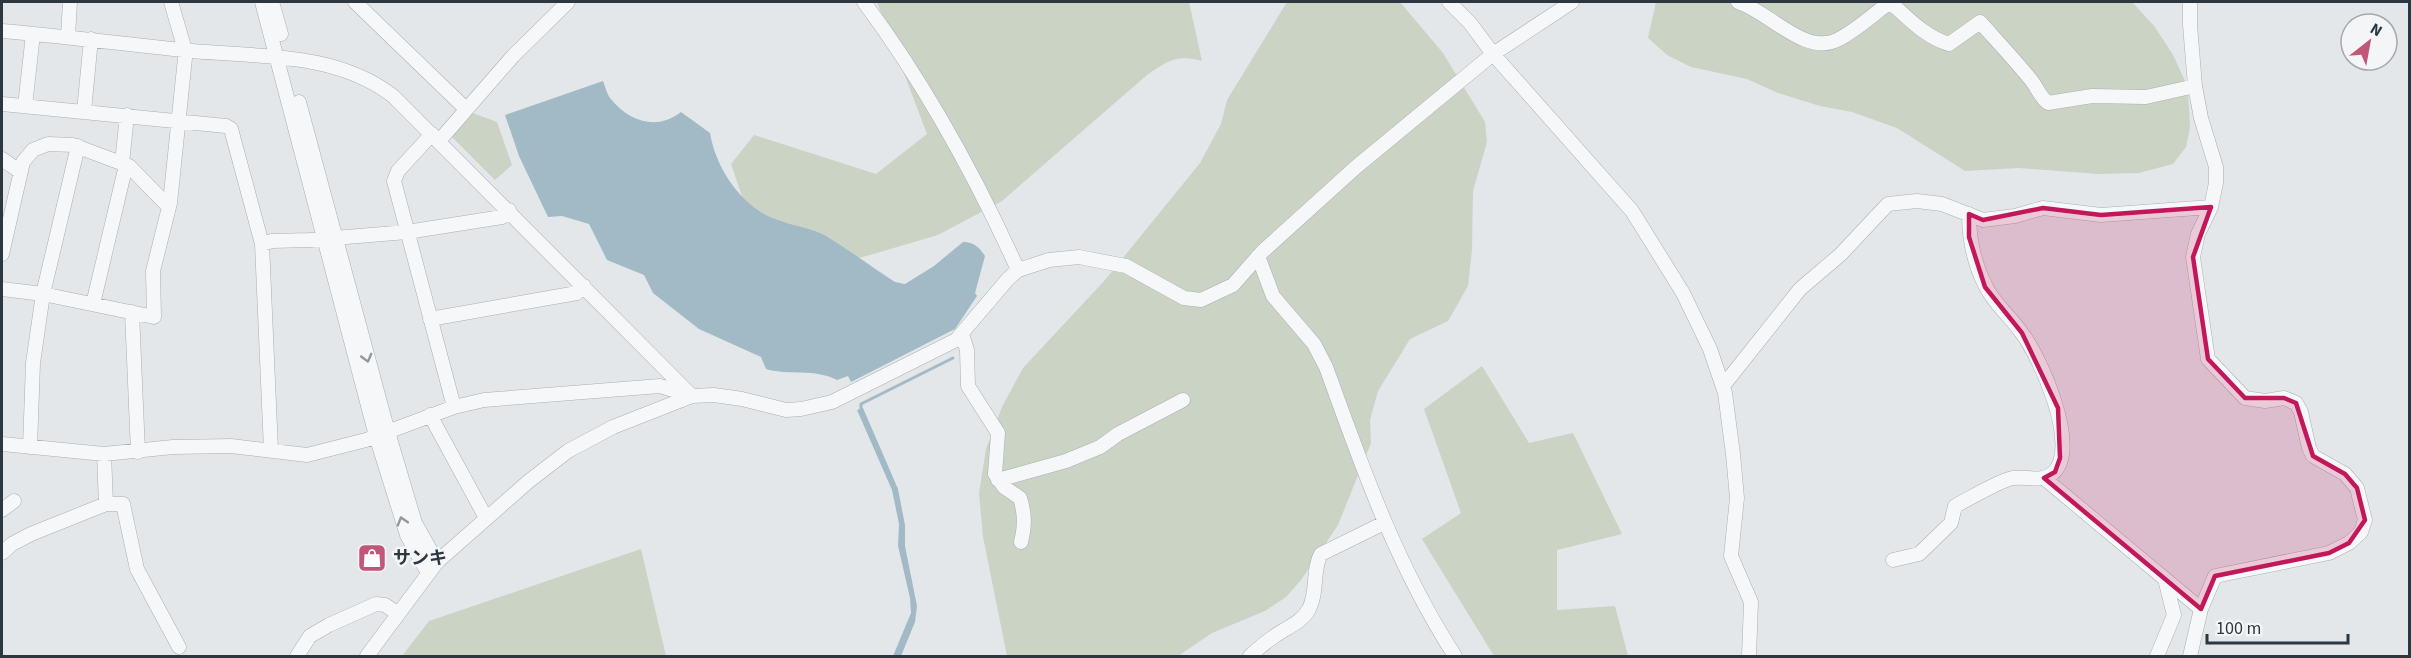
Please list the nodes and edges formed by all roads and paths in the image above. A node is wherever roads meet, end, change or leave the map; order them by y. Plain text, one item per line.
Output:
1 (70, 2) edge
2 (171, 2) edge
3 (262, 2) edge
4 (272, 2) edge
5 (356, 2) edge
6 (568, 2) edge
7 (864, 2) edge
8 (1449, 2) edge
9 (1572, 2) edge
10 (1738, 2) edge
11 (2190, 2) edge
12 (2, 31) edge
13 (33, 34) junction
14 (68, 37) junction
15 (91, 39) junction
16 (185, 50) junction
17 (1493, 54) junction
18 (283, 58) junction
19 (2195, 86) junction
20 (2, 104) edge
21 (25, 106) junction
22 (466, 109) junction
23 (84, 111) junction
24 (127, 115) junction
25 (179, 120) junction
26 (435, 137) junction
27 (78, 146) junction
28 (2, 159) edge
29 (124, 164) junction
30 (19, 171) junction
31 (169, 207) junction
32 (2211, 207) junction
33 (509, 210) junction
34 (1969, 214) junction
35 (407, 232) junction
36 (329, 238) junction
37 (262, 243) junction
38 (2, 254) edge
39 (1258, 256) junction
40 (1018, 270) junction
41 (584, 286) junction
42 (2, 289) edge
43 (43, 294) junction
44 (93, 304) junction
45 (132, 312) junction
46 (430, 319) junction
47 (963, 334) junction
48 (1722, 386) junction
49 (692, 396) junction
50 (1183, 400) dead end
51 (454, 407) junction
52 (430, 416) junction
53 (382, 434) junction
54 (2, 444) edge
55 (30, 447) junction
56 (271, 450) junction
57 (138, 452) junction
58 (104, 454) junction
59 (2044, 478) junction
60 (998, 480) junction
61 (14, 501) dead end
62 (106, 504) junction
63 (2, 510) edge
64 (486, 518) junction
65 (1384, 523) junction
66 (1021, 542) dead end
67 (2, 554) edge
68 (1893, 560) dead end
69 (432, 568) junction
70 (2165, 579) junction
71 (2201, 609) junction
72 (398, 614) junction
73 (179, 647) dead end
74 (2162, 654) edge
75 (297, 657) edge
76 (367, 657) edge
77 (1250, 657) edge
78 (1455, 657) edge
79 (1749, 657) edge
80 (2190, 657) edge

1 - 14 street
2 - 16 street
3 - 18 street
4 - 18 street
5 - 22 street
6 - 22 street
7 - 40 street
8 - 17 street
9 - 17 street
10 - 19 street
11 - 19 street
12 - 13 street
13 - 14 street
13 - 21 street
14 - 15 street
15 - 16 street
15 - 23 street
16 - 18 street
16 - 25 street
17 - 39 street
17 - 48 street
18 - 26 street
18 - 36 street
19 - 32 street
20 - 21 street
21 - 23 street
22 - 26 street
23 - 24 street
24 - 25 street
24 - 29 street
25 - 31 street
25 - 37 street
26 - 33 street
26 - 35 street
27 - 29 street
27 - 30 street
27 - 43 street
28 - 30 street
29 - 31 street
29 - 44 street
30 - 38 street
31 - 45 street
32 - 34 street
32 - 71 street
33 - 35 street
33 - 41 street
34 - 48 street
34 - 59 street
35 - 36 street
35 - 46 street
36 - 37 street
36 - 53 street
37 - 56 street
39 - 40 street
39 - 65 street
40 - 47 street
41 - 46 street
41 - 49 street
42 - 43 street
43 - 44 street
43 - 55 street
44 - 45 street
45 - 57 street
46 - 51 street
47 - 49 street
47 - 60 street
48 - 79 street
49 - 51 street
49 - 64 street
50 - 60 street
51 - 52 street
52 - 53 street
52 - 64 street
53 - 56 street
53 - 69 street
54 - 55 street
55 - 58 street
56 - 57 street
57 - 58 street
58 - 62 street
59 - 68 street
59 - 70 street
60 - 66 street
61 - 63 street
62 - 67 street
62 - 73 street
64 - 69 street
65 - 77 street
65 - 78 street
69 - 72 street
70 - 71 street
70 - 74 street
71 - 80 street
72 - 75 street
72 - 76 street

